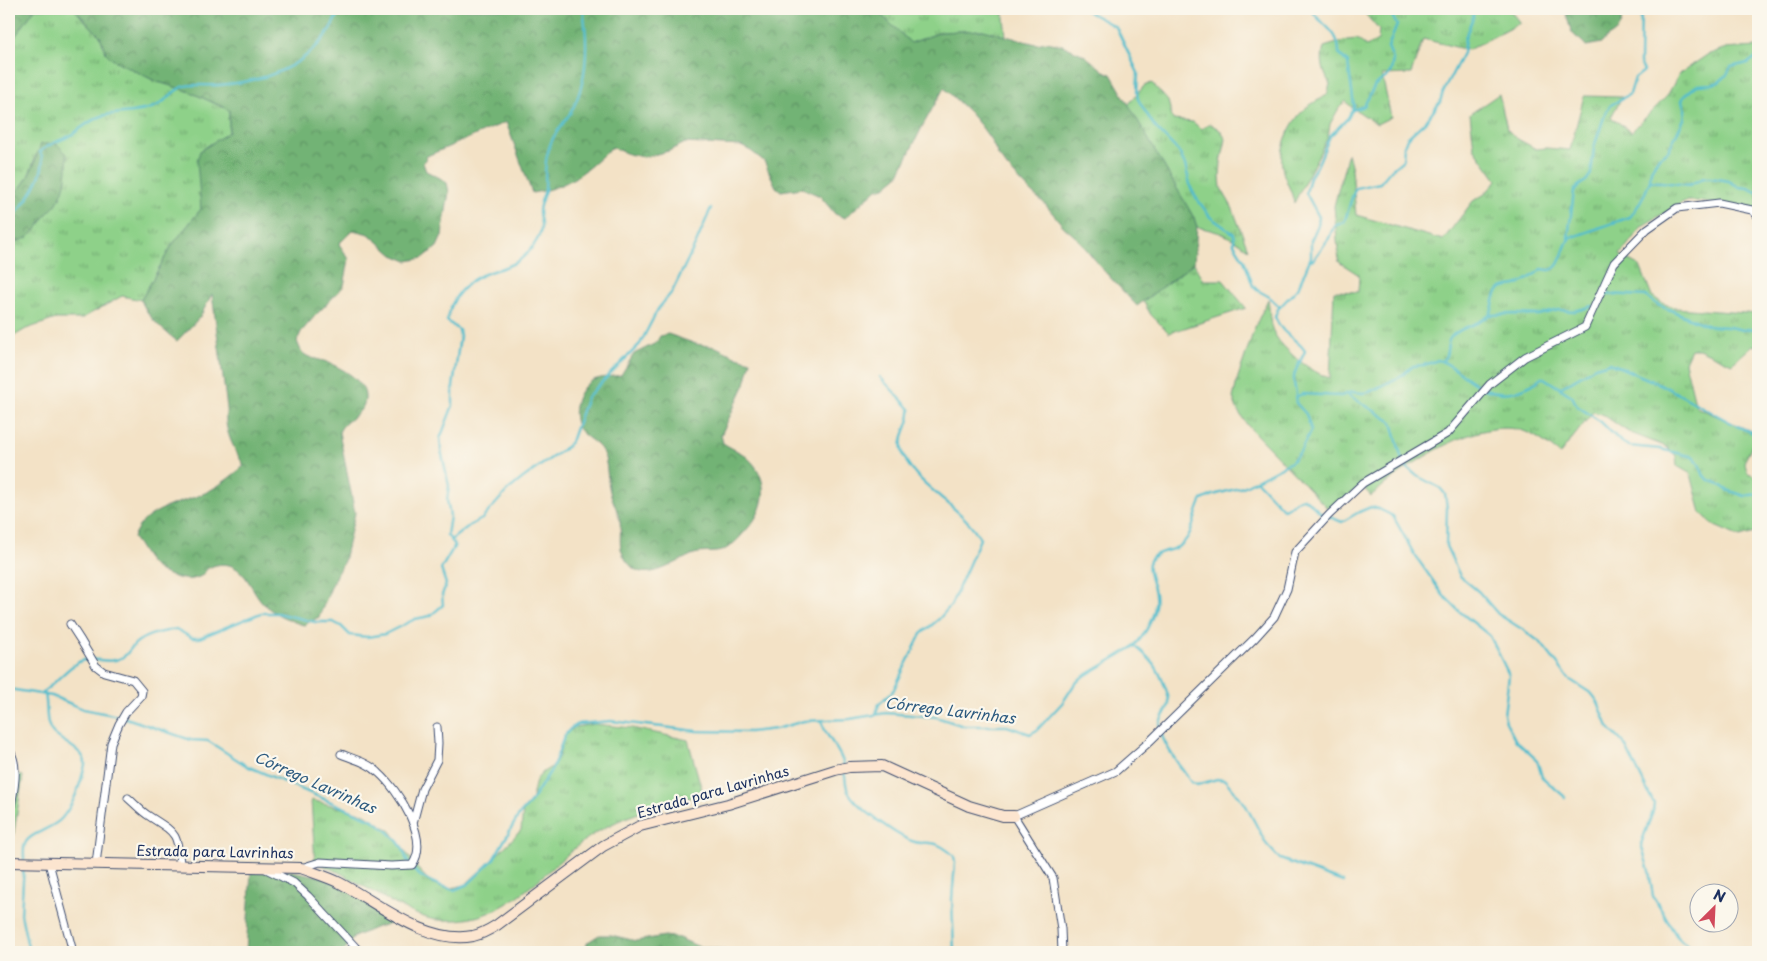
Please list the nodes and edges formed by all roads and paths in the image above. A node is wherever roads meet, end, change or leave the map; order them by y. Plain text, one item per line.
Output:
1 (1758, 216) edge
2 (70, 624) dead end
3 (437, 726) dead end
4 (9, 749) edge
5 (341, 754) dead end
6 (128, 798) dead end
7 (1014, 816) junction
8 (9, 821) edge
9 (413, 823) junction
10 (9, 862) edge
11 (49, 863) junction
12 (96, 864) junction
13 (180, 865) junction
14 (261, 867) junction
15 (301, 868) junction
16 (73, 952) edge
17 (360, 952) edge
18 (1062, 952) edge

1 - 7 street
2 - 12 street
3 - 9 street
4 - 8 street
5 - 9 street
6 - 13 street
7 - 15 street, Estrada para Lavrinhas
7 - 18 street
9 - 15 street
10 - 11 street, Estrada para Lavrinhas
11 - 12 street, Estrada para Lavrinhas
11 - 16 street
12 - 13 street, Estrada para Lavrinhas
13 - 14 street, Estrada para Lavrinhas
14 - 15 street, Estrada para Lavrinhas
14 - 17 street

